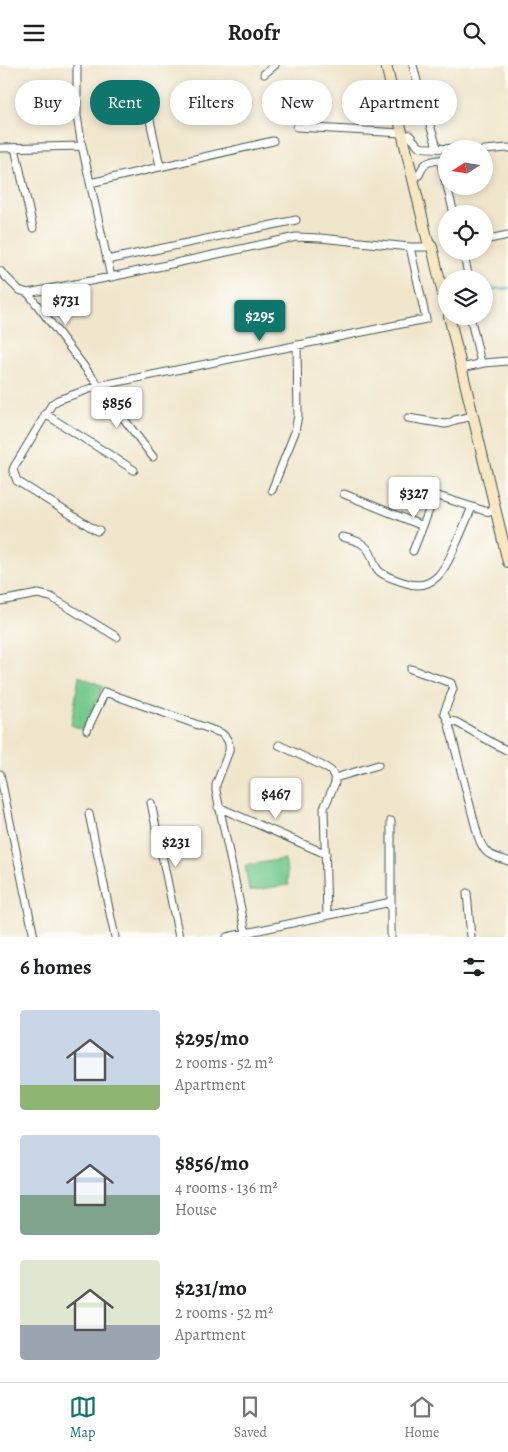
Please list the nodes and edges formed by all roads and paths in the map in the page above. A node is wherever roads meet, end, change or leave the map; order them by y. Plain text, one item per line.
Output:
1 (77, 65) edge
2 (275, 65) edge
3 (386, 65) edge
4 (393, 65) edge
5 (413, 65) edge
6 (264, 74) dead end
7 (151, 125) edge
8 (297, 127) dead end
9 (406, 134) junction
10 (273, 141) dead end
11 (82, 146) junction
12 (437, 147) joint
13 (0, 148) edge
14 (15, 148) junction
15 (508, 148) edge
16 (493, 149) edge
17 (438, 160) edge
18 (160, 166) junction
19 (419, 175) junction
20 (90, 183) junction
21 (296, 220) dead end
22 (33, 228) dead end
23 (508, 235) edge
24 (493, 238) edge
25 (410, 247) junction
26 (432, 247) junction
27 (108, 260) junction
28 (0, 271) edge
29 (438, 273) edge
30 (111, 277) junction
31 (28, 293) junction
32 (450, 325) edge
33 (472, 325) edge
34 (297, 345) junction
35 (508, 361) edge
36 (481, 363) junction
37 (461, 368) junction
38 (96, 384) junction
39 (46, 414) junction
40 (473, 416) junction
41 (408, 417) dead end
42 (153, 457) dead end
43 (134, 470) dead end
44 (272, 490) dead end
45 (344, 494) dead end
46 (472, 507) junction
47 (496, 512) junction
48 (423, 526) junction
49 (99, 530) dead end
50 (342, 537) dead end
51 (413, 551) dead end
52 (508, 562) edge
53 (0, 601) edge
54 (116, 637) dead end
55 (411, 669) dead end
56 (448, 721) junction
57 (87, 730) dead end
58 (279, 745) dead end
59 (508, 751) edge
60 (378, 765) dead end
61 (0, 773) edge
62 (335, 778) junction
63 (2, 794) edge
64 (151, 803) dead end
65 (218, 807) junction
66 (89, 814) dead end
67 (391, 821) dead end
68 (326, 854) junction
69 (508, 861) edge
70 (467, 893) dead end
71 (391, 901) junction
72 (328, 915) junction
73 (246, 933) junction
74 (34, 937) edge
75 (116, 937) edge
76 (179, 937) edge
77 (227, 937) edge
78 (391, 937) edge
79 (470, 937) edge

1 - 11 street
2 - 6 street
3 - 9 main road
4 - 9 main road
5 - 12 street
7 - 18 street
8 - 9 street
9 - 12 street
9 - 19 main road
9 - 26 main road
10 - 18 street
11 - 14 street
11 - 20 street
13 - 14 street
14 - 22 street
15 - 16 street
17 - 19 street
18 - 20 street
19 - 26 main road
20 - 27 street
21 - 27 street
23 - 24 street
25 - 26 street
25 - 30 street
25 - 34 street
26 - 29 main road
27 - 30 street
28 - 31 street
30 - 31 street
31 - 38 street
32 - 37 main road
33 - 36 street
34 - 38 street
34 - 44 street
35 - 36 street
36 - 37 street
37 - 40 main road
38 - 39 street
38 - 42 street
39 - 43 street
39 - 49 street
40 - 41 street
40 - 47 main road
45 - 48 street
46 - 47 street
46 - 48 street
46 - 50 street
47 - 52 main road
48 - 51 street
53 - 54 street
55 - 56 street
56 - 59 street
56 - 69 street
57 - 65 street
58 - 62 street
60 - 62 street
61 - 63 street
62 - 68 street
63 - 74 street
64 - 76 street
65 - 68 street
65 - 73 street
66 - 75 street
67 - 71 street
68 - 72 street
70 - 79 street
71 - 72 street
71 - 78 street
72 - 73 street
73 - 77 street

